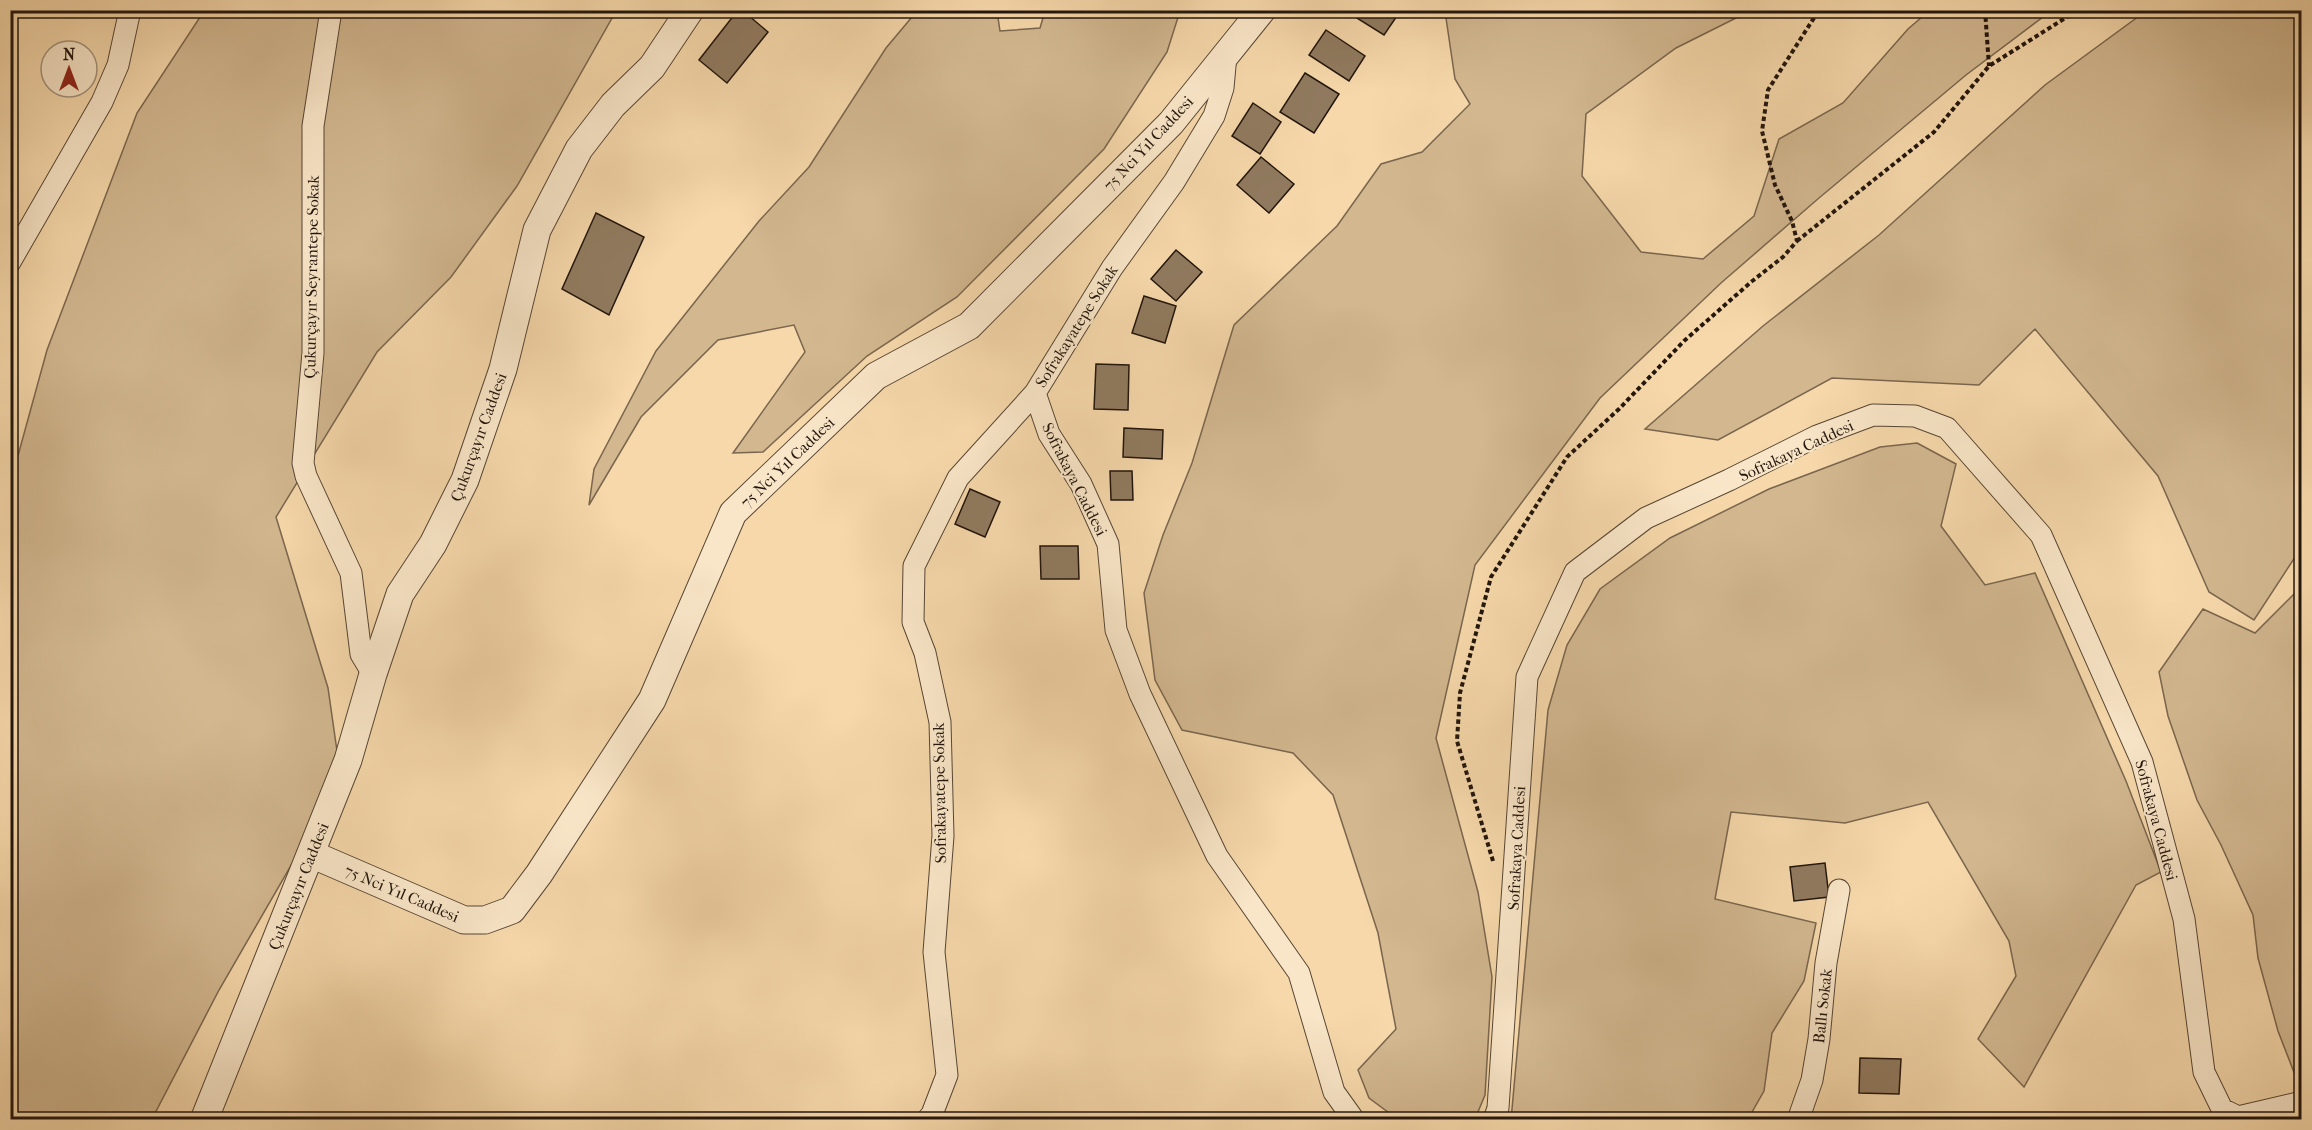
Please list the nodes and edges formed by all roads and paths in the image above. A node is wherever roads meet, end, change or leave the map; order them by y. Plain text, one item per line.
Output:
1 (130, 10) edge
2 (331, 10) edge
3 (690, 10) edge
4 (1262, 10) edge
5 (1819, 10) edge
6 (1985, 10) edge
7 (2078, 10) edge
8 (1226, 55) junction
9 (1989, 66) junction
10 (1797, 241) junction
11 (10, 262) edge
12 (1035, 393) junction
13 (373, 674) junction
14 (311, 854) junction
15 (1495, 865) dead end
16 (1839, 890) dead end
17 (2301, 1102) edge
18 (2237, 1118) edge
19 (204, 1119) edge
20 (927, 1119) edge
21 (1354, 1119) edge
22 (1494, 1119) edge
23 (1798, 1119) edge

1 - 11 street
2 - 13 street, Çukurçayır Seyrantepe Sokak
3 - 13 street, Çukurçayır Caddesi
4 - 8 street, 75 Nci Yıl Caddesi
5 - 10 path
6 - 9 path
7 - 9 path
8 - 12 street, Sofrakayatepe Sokak
8 - 14 street, 75 Nci Yıl Caddesi
9 - 10 path
10 - 15 path
12 - 20 street, Sofrakayatepe Sokak
12 - 21 street, Sofrakaya Caddesi
13 - 14 street, Çukurçayır Caddesi
14 - 19 street, Çukurçayır Caddesi
16 - 23 street, Ballı Sokak
17 - 18 street, Sofrakaya Caddesi
18 - 22 street, Sofrakaya Caddesi

